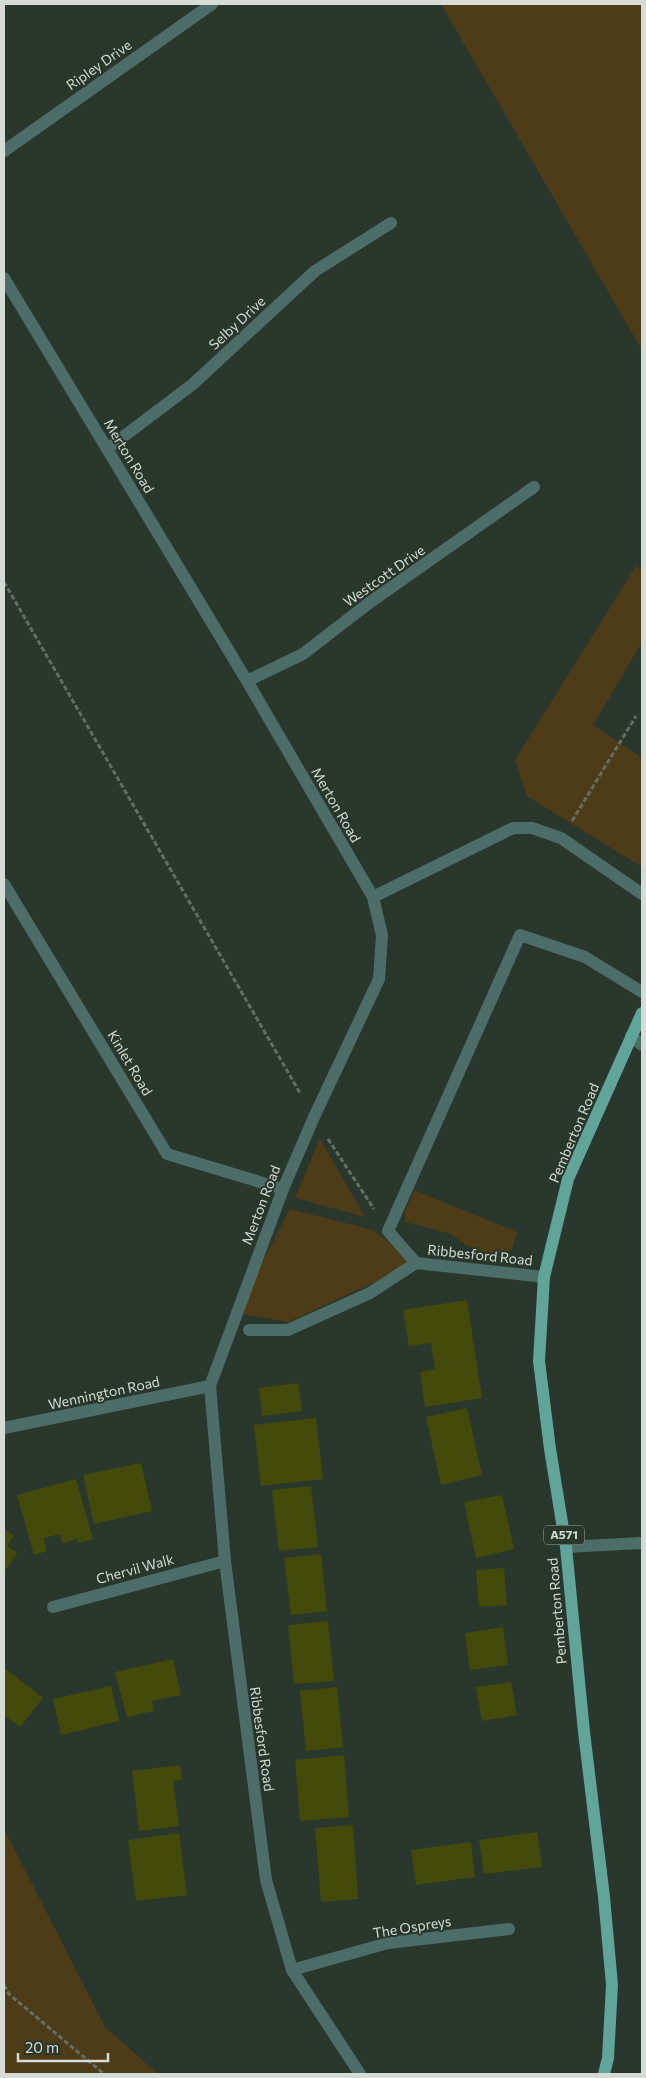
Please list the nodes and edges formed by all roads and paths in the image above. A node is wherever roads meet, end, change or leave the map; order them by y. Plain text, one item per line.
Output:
1 (212, 4) edge
2 (4, 151) edge
3 (391, 223) dead end
4 (4, 278) edge
5 (107, 449) junction
6 (534, 487) dead end
7 (4, 582) edge
8 (246, 681) junction
9 (636, 716) dead end
10 (561, 838) junction
11 (4, 884) edge
12 (642, 894) edge
13 (372, 897) junction
14 (642, 992) edge
15 (642, 1013) edge
16 (631, 1036) junction
17 (642, 1045) edge
18 (314, 1117) junction
19 (283, 1189) junction
20 (388, 1231) junction
21 (416, 1263) junction
22 (544, 1277) junction
23 (249, 1330) dead end
24 (210, 1386) junction
25 (4, 1428) edge
26 (642, 1544) edge
27 (566, 1547) junction
28 (225, 1561) junction
29 (53, 1607) dead end
30 (509, 1929) dead end
31 (292, 1970) junction
32 (4, 1985) edge
33 (104, 2074) edge
34 (360, 2074) edge
35 (604, 2074) edge

1 - 2 street, Ripley Drive
3 - 5 street, Selby Drive
4 - 5 street, Merton Road
5 - 8 street, Merton Road
6 - 8 street, Westcott Drive
7 - 18 path
8 - 13 street, Merton Road
9 - 10 path
10 - 12 street
10 - 13 street
11 - 19 street, Kinlet Road
13 - 18 street, Merton Road
14 - 20 street
15 - 16 main road, Pemberton Road / A571
16 - 17 street
16 - 22 main road, Pemberton Road / A571
18 - 19 street, Merton Road
18 - 20 path
19 - 24 street, Merton Road
20 - 21 street
21 - 22 street, Ribbesford Road
21 - 23 street, Ribbesford Road
22 - 27 main road, Pemberton Road / A571
24 - 25 street, Wennington Road
24 - 28 street, Ribbesford Road
26 - 27 street
27 - 35 main road, Pemberton Road / A571
28 - 29 street, Chervil Walk
28 - 31 street, Ribbesford Road
30 - 31 street, The Ospreys
31 - 34 street, Ribbesford Road
32 - 33 path

